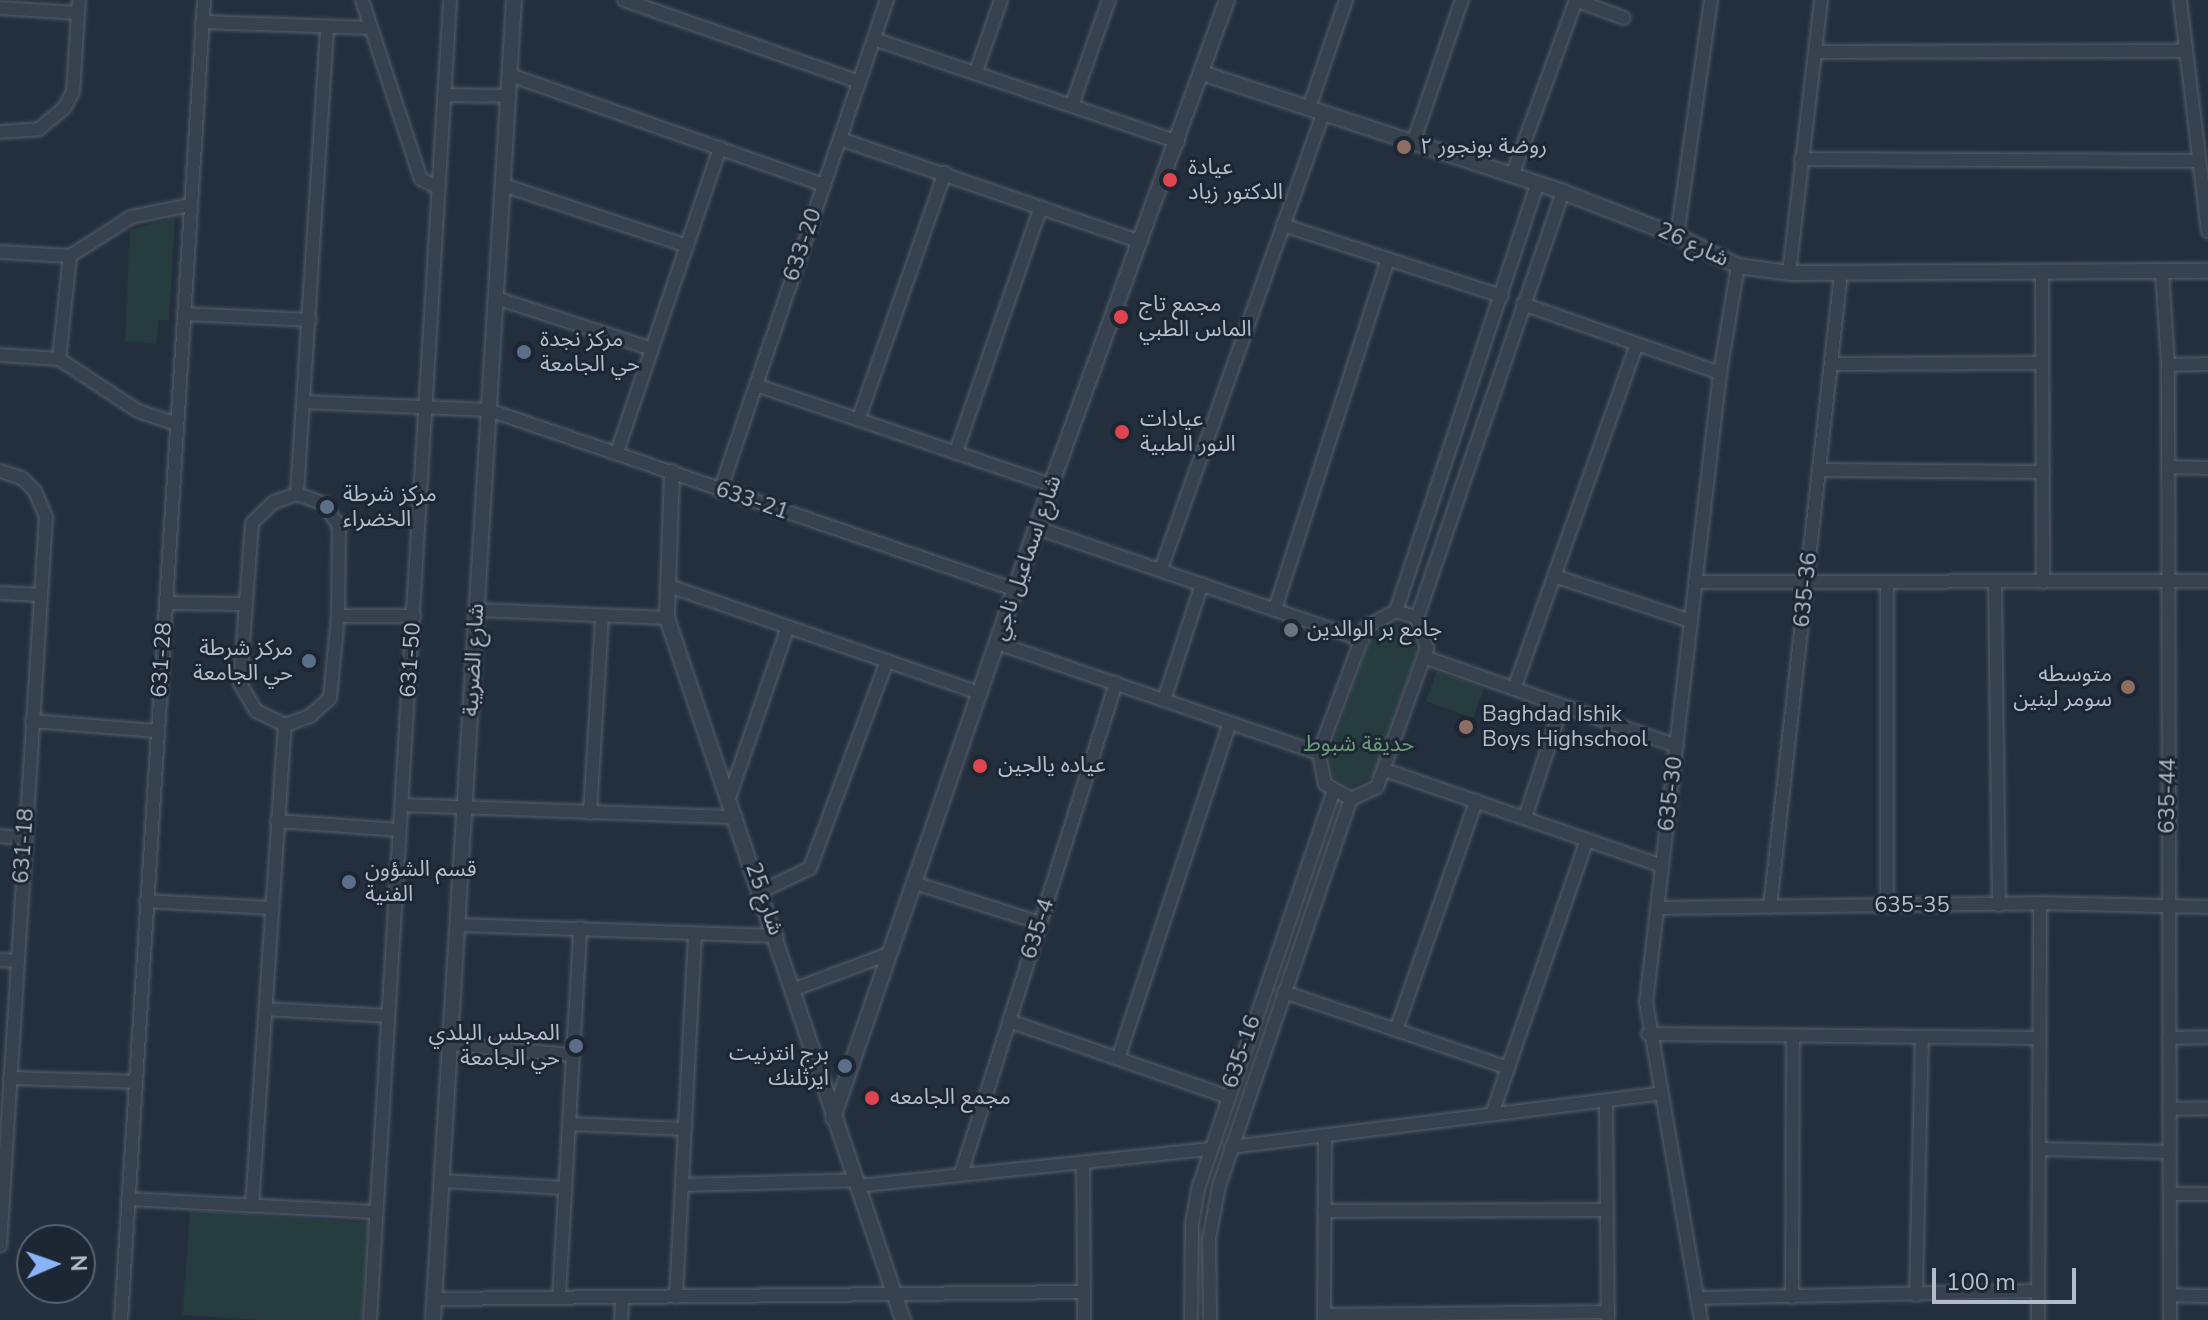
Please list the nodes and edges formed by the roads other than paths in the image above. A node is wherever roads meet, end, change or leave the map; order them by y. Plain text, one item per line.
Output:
1 (204, 0) edge
2 (362, 0) edge
3 (450, 0) edge
4 (514, 0) edge
5 (624, 0) edge
6 (887, 0) edge
7 (1001, 0) edge
8 (1109, 0) edge
9 (1227, 0) edge
10 (1346, 0) edge
11 (1462, 0) edge
12 (1576, 0) edge
13 (1711, 0) edge
14 (1821, 0) edge
15 (2180, 0) edge
16 (78, 6) edge
17 (0, 8) edge
18 (1624, 18) dead end
19 (202, 22) junction
20 (327, 28) junction
21 (371, 28) junction
22 (874, 39) junction
23 (2186, 51) junction
24 (1815, 52) junction
25 (976, 72) junction
26 (1202, 73) junction
27 (510, 75) junction
28 (859, 82) junction
29 (444, 95) junction
30 (508, 96) junction
31 (1072, 105) junction
32 (1316, 111) junction
33 (0, 132) edge
34 (840, 139) junction
35 (1178, 142) junction
36 (1413, 143) junction
37 (720, 148) junction
38 (1801, 159) junction
39 (2199, 161) junction
40 (945, 173) junction
41 (1512, 176) junction
42 (1537, 184) junction
43 (503, 185) junction
44 (824, 185) junction
45 (439, 188) junction
46 (1563, 192) junction
47 (190, 205) junction
48 (1041, 207) junction
49 (1283, 225) junction
50 (2208, 231) edge
51 (1677, 236) junction
52 (1141, 242) junction
53 (687, 246) junction
54 (0, 252) edge
55 (70, 256) junction
56 (1388, 259) junction
57 (1738, 266) junction
58 (2162, 271) junction
59 (2208, 271) edge
60 (2042, 272) junction
61 (1789, 273) junction
62 (1841, 273) junction
63 (1502, 296) junction
64 (496, 298) junction
65 (1523, 304) junction
66 (184, 314) junction
67 (310, 320) junction
68 (1637, 344) junction
69 (652, 349) junction
70 (0, 355) edge
71 (59, 359) junction
72 (2042, 363) junction
73 (1831, 364) junction
74 (2208, 364) edge
75 (2168, 365) junction
76 (1720, 373) junction
77 (756, 385) junction
78 (304, 402) junction
79 (426, 407) junction
80 (489, 410) junction
81 (859, 418) junction
82 (177, 424) junction
83 (617, 452) junction
84 (956, 452) junction
85 (2168, 467) junction
86 (2208, 468) edge
87 (1819, 470) junction
88 (0, 471) edge
89 (672, 472) junction
90 (2043, 472) junction
91 (1051, 485) junction
92 (720, 491) junction
93 (297, 494) junction
94 (1037, 528) junction
95 (1161, 569) junction
96 (1554, 576) junction
97 (2168, 581) junction
98 (2208, 581) edge
99 (1695, 582) junction
100 (1806, 582) junction
101 (1887, 582) junction
102 (1995, 582) junction
103 (2043, 582) junction
104 (1202, 584) junction
105 (669, 586) junction
106 (1016, 590) junction
107 (0, 593) edge
108 (41, 595) junction
109 (166, 603) junction
110 (244, 604) junction
111 (1275, 609) junction
112 (477, 610) junction
113 (1396, 611) junction
114 (338, 616) junction
115 (414, 616) junction
116 (602, 616) junction
117 (667, 618) junction
118 (1417, 618) junction
119 (1691, 621) junction
120 (788, 627) junction
121 (1362, 640) junction
122 (997, 643) junction
123 (1424, 657) junction
124 (887, 661) junction
125 (1116, 683) junction
126 (1514, 689) junction
127 (980, 693) junction
128 (1164, 700) junction
129 (1562, 706) junction
130 (32, 721) junction
131 (1230, 723) junction
132 (285, 725) junction
133 (156, 731) junction
134 (1677, 746) junction
135 (1319, 753) junction
136 (1385, 770) junction
137 (1333, 792) junction
138 (729, 798) junction
139 (1351, 799) junction
140 (1476, 801) junction
141 (401, 805) junction
142 (465, 808) junction
143 (590, 813) junction
144 (736, 817) junction
145 (1525, 818) junction
146 (277, 821) junction
147 (399, 830) junction
148 (0, 836) edge
149 (25, 838) junction
150 (1587, 840) junction
151 (1662, 866) junction
152 (915, 883) junction
153 (762, 891) junction
154 (146, 901) junction
155 (2040, 903) junction
156 (1999, 905) junction
157 (1887, 906) junction
158 (1770, 907) junction
159 (2166, 907) junction
160 (2208, 907) edge
161 (271, 908) junction
162 (1657, 908) junction
163 (1040, 923) junction
164 (458, 925) junction
165 (580, 928) junction
166 (695, 934) junction
167 (777, 936) junction
168 (888, 954) junction
169 (0, 960) edge
170 (17, 961) junction
171 (795, 989) junction
172 (1284, 992) junction
173 (266, 1009) junction
174 (387, 1016) junction
175 (1009, 1021) junction
176 (1396, 1030) junction
177 (1648, 1034) junction
178 (1793, 1036) junction
179 (1922, 1037) junction
180 (2208, 1037) edge
181 (2039, 1038) junction
182 (2169, 1038) junction
183 (451, 1044) junction
184 (573, 1055) junction
185 (1118, 1059) junction
186 (1508, 1068) junction
187 (10, 1078) junction
188 (135, 1082) junction
189 (1659, 1094) junction
190 (1226, 1096) junction
191 (1606, 1101) junction
192 (2208, 1108) edge
193 (2169, 1109) junction
194 (1492, 1114) junction
195 (833, 1118) junction
196 (569, 1124) junction
197 (685, 1129) junction
198 (1325, 1136) junction
199 (1231, 1147) junction
200 (1209, 1149) junction
201 (2039, 1149) junction
202 (2169, 1152) junction
203 (1083, 1164) junction
204 (961, 1174) junction
205 (443, 1181) junction
206 (856, 1183) junction
207 (682, 1185) junction
208 (565, 1188) junction
209 (2, 1191) edge
210 (2171, 1194) junction
211 (2208, 1194) edge
212 (128, 1199) junction
213 (252, 1206) junction
214 (1607, 1210) junction
215 (1324, 1211) junction
216 (375, 1212) junction
217 (0, 1246) edge
218 (2038, 1291) junction
219 (1084, 1292) junction
220 (895, 1294) junction
221 (1916, 1295) junction
222 (2170, 1295) junction
223 (2208, 1296) edge
224 (559, 1297) junction
225 (676, 1297) junction
226 (1792, 1297) junction
227 (622, 1298) junction
228 (1697, 1298) junction
229 (436, 1299) junction
230 (1608, 1316) edge
231 (1324, 1318) edge
232 (121, 1320) edge
233 (370, 1320) edge
234 (433, 1320) edge
235 (621, 1320) edge
236 (903, 1320) edge
237 (1084, 1320) edge
238 (1191, 1320) edge
239 (1210, 1320) edge
240 (1701, 1320) edge
241 (2038, 1320) edge
242 (2170, 1320) edge

1 - 19 street, 631-28
2 - 21 street
3 - 29 street, 631-50
4 - 27 street, شارع الضريبة
5 - 28 street
6 - 22 street, 633-20
7 - 25 street
8 - 31 street
9 - 26 street, شارع اسماعيل ناجي
10 - 32 street
11 - 36 street
12 - 18 street
12 - 41 street
13 - 51 street
14 - 24 street
15 - 23 street
16 - 17 street
16 - 33 street
19 - 20 street
19 - 47 street, 631-28
20 - 21 street
20 - 67 street
21 - 45 street
22 - 25 street
22 - 28 street, 633-20
23 - 24 street
23 - 39 street
24 - 38 street
25 - 31 street
26 - 32 street, شارع 26
26 - 35 street, شارع اسماعيل ناجي
27 - 30 street, شارع الضريبة
27 - 37 street
28 - 34 street, 633-20
29 - 30 street
29 - 45 street, 631-50
30 - 43 street, شارع الضريبة
31 - 35 street
32 - 36 street, شارع 26
32 - 49 street
34 - 40 street
34 - 44 street, 633-20
35 - 52 street, شارع اسماعيل ناجي
36 - 41 street, شارع 26
37 - 44 street
37 - 53 street
38 - 39 street
38 - 61 street
39 - 50 street
40 - 48 street
40 - 81 street
41 - 42 street, شارع 26
42 - 46 street, شارع 26
42 - 63 street
43 - 53 street
43 - 64 street, شارع الضريبة
44 - 77 street, 633-20
45 - 79 street, 631-50
46 - 51 street, شارع 26
46 - 65 street
47 - 55 street
47 - 66 street, 631-28
48 - 52 street
48 - 84 street
49 - 56 street
49 - 95 street
51 - 57 street, شارع 26
52 - 91 street, شارع اسماعيل ناجي
53 - 69 street
54 - 55 street
55 - 71 street
56 - 63 street
56 - 111 street
57 - 61 street, شارع 26
57 - 76 street, 635-30
58 - 59 street, شارع 26
58 - 60 street, شارع 26
58 - 75 street, 635-44
60 - 62 street, شارع 26
60 - 72 street
61 - 62 street, شارع 26
62 - 73 street, 635-36
63 - 113 street
64 - 69 street
64 - 80 street, شارع الضريبة
65 - 68 street
65 - 118 street
66 - 67 street
66 - 82 street, 631-28
67 - 78 street
68 - 76 street
68 - 96 street
69 - 83 street
70 - 71 street
71 - 82 street
72 - 73 street
72 - 90 street
73 - 87 street, 635-36
74 - 75 street
75 - 85 street, 635-44
76 - 99 street, 635-30
77 - 81 street
77 - 92 street, 633-20
78 - 79 street, 633-21
78 - 93 street
79 - 80 street, 633-21
79 - 115 street, 631-50
80 - 83 street, 633-21
80 - 112 street, شارع الضريبة
81 - 84 street
82 - 109 street, 631-28
83 - 89 street, 633-21
84 - 91 street
85 - 86 street
85 - 97 street, 635-44
87 - 90 street
87 - 100 street, 635-36
88 - 108 street, 631-18
89 - 92 street, 633-21
89 - 105 street, شارع 25
90 - 103 street
91 - 94 street, شارع اسماعيل ناجي
92 - 106 street, 633-21
93 - 110 street
93 - 114 street
94 - 95 street
94 - 106 street, شارع اسماعيل ناجي
95 - 104 street
96 - 119 street
96 - 126 street
97 - 98 street
97 - 103 street
97 - 159 street, 635-44
99 - 100 street
99 - 119 street, 635-30
100 - 101 street
100 - 158 street, 635-36
101 - 102 street
101 - 157 street
102 - 103 street
102 - 156 street
104 - 111 street
104 - 128 street
105 - 117 street, شارع 25
105 - 120 street
106 - 122 street, شارع اسماعيل ناجي
107 - 108 street
108 - 130 street, 631-18
109 - 110 street
109 - 133 street, 631-28
110 - 132 street
111 - 121 street
112 - 116 street
112 - 142 street, شارع الضريبة
113 - 118 street
113 - 121 street
114 - 115 street
114 - 132 street
115 - 141 street, 631-50
116 - 117 street
116 - 143 street
117 - 138 street, شارع 25
118 - 123 street
119 - 134 street, 635-30
120 - 124 street
120 - 138 street
121 - 135 street
122 - 125 street
122 - 127 street, شارع اسماعيل ناجي
123 - 126 street
123 - 136 street
124 - 127 street
124 - 153 street
125 - 128 street
125 - 163 street, 635-4
126 - 129 street
127 - 152 street, شارع اسماعيل ناجي
128 - 131 street
129 - 134 street
129 - 145 street
130 - 133 street
130 - 149 street, 631-18
131 - 135 street
131 - 185 street
132 - 146 street
133 - 154 street, 631-28
134 - 151 street, 635-30
135 - 137 street
136 - 139 street
136 - 140 street
137 - 139 street
137 - 190 street, 635-16
138 - 144 street, شارع 25
139 - 172 street, 635-16
140 - 145 street
140 - 176 street
141 - 142 street
141 - 147 street, 631-50
142 - 143 street
142 - 164 street, شارع الضريبة
143 - 144 street
144 - 153 street, شارع 25
145 - 150 street
146 - 147 street
146 - 161 street
147 - 174 street, 631-50
148 - 149 street
149 - 170 street, 631-18
150 - 151 street
150 - 186 street
151 - 162 street, 635-30
152 - 163 street
152 - 168 street, شارع اسماعيل ناجي
153 - 167 street, شارع 25
154 - 161 street
154 - 188 street, 631-28
155 - 156 street, 635-35
155 - 159 street, 635-35
155 - 181 street
156 - 157 street, 635-35
157 - 158 street, 635-35
158 - 162 street, 635-35
159 - 160 street, 635-35
159 - 182 street, 635-44
161 - 173 street
162 - 177 street, 635-30
163 - 175 street, 635-4
164 - 165 street
164 - 183 street, شارع الضريبة
165 - 166 street
165 - 184 street
166 - 167 street
166 - 197 street
167 - 171 street, شارع 25
168 - 171 street
168 - 195 street, شارع اسماعيل ناجي
169 - 170 street
170 - 187 street, 631-18
171 - 195 street, شارع 25
172 - 176 street
172 - 199 street, 635-16
173 - 174 street
173 - 213 street
174 - 216 street, 631-50
175 - 185 street
175 - 204 street, 635-4
176 - 186 street
177 - 178 street
177 - 189 street, 635-30
178 - 179 street
178 - 226 street
179 - 181 street
179 - 221 street
180 - 182 street
181 - 201 street
182 - 193 street, 635-44
183 - 184 street
183 - 205 street, شارع الضريبة
184 - 196 street
185 - 190 street
186 - 194 street
187 - 188 street
187 - 209 street, 631-18
188 - 212 street, 631-28
189 - 191 street
189 - 228 street, 635-30
190 - 200 street, 635-16
191 - 194 street
191 - 214 street
192 - 193 street
193 - 202 street, 635-44
194 - 198 street
195 - 206 street, شارع 25
196 - 197 street
196 - 208 street
197 - 207 street
198 - 199 street
198 - 215 street
199 - 239 street, 635-16
200 - 203 street
200 - 238 street, 635-16
201 - 202 street
201 - 218 street
202 - 210 street, 635-44
203 - 204 street
203 - 219 street
204 - 206 street
205 - 208 street
205 - 229 street, شارع الضريبة
206 - 207 street
206 - 220 street, شارع 25
207 - 225 street
208 - 224 street
209 - 217 street, 631-18
210 - 211 street
210 - 222 street, 635-44
212 - 213 street
212 - 232 street, 631-28
213 - 216 street
214 - 215 street
214 - 230 street
215 - 231 street
216 - 233 street, 631-50
218 - 221 street
218 - 241 street
219 - 220 street
219 - 237 street
220 - 225 street
220 - 236 street, شارع 25
221 - 226 street
222 - 223 street
222 - 242 street, 635-44
224 - 227 street
224 - 229 street
225 - 227 street
226 - 228 street
227 - 235 street
228 - 240 street, 635-30
229 - 234 street, شارع الضريبة
230 - 231 street

